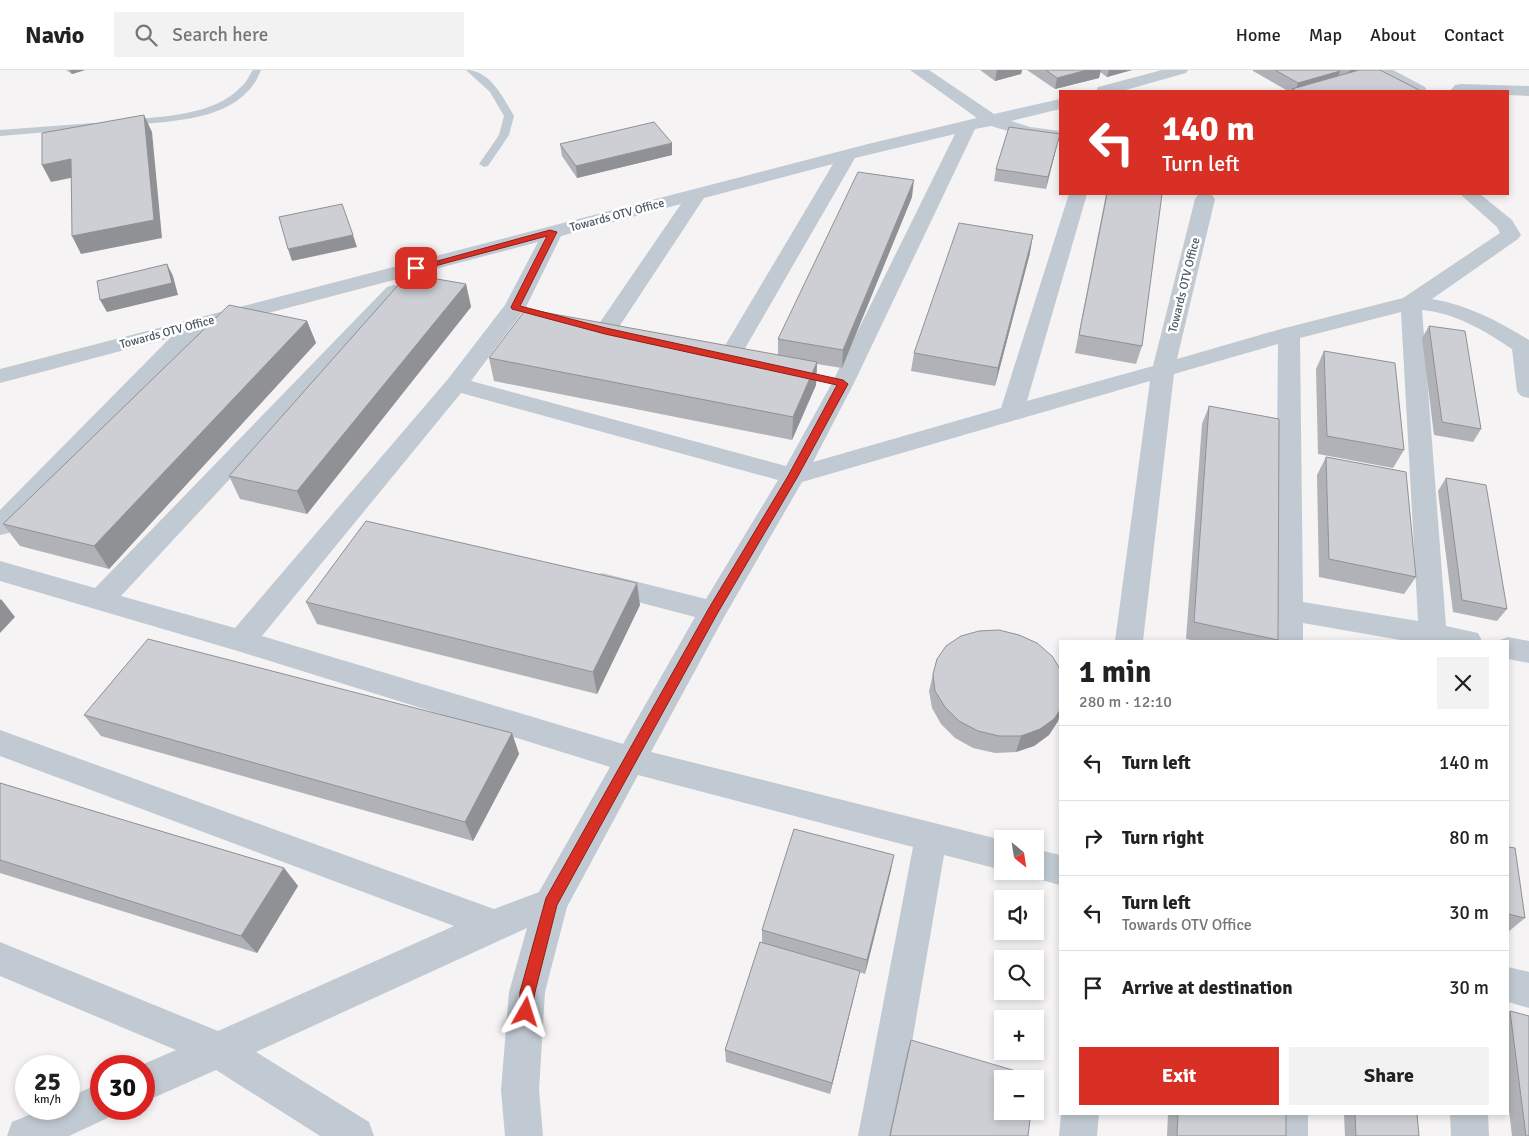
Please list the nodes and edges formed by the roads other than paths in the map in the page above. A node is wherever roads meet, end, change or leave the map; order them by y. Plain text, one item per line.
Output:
1 (257, 70) edge
2 (470, 70) edge
3 (918, 70) edge
4 (1180, 70) edge
5 (1381, 70) edge
6 (1108, 90) edge
7 (1417, 90) edge
8 (1460, 90) edge
9 (1495, 90) edge
10 (1509, 90) edge
11 (1529, 91) edge
12 (1059, 104) edge
13 (980, 122) junction
14 (0, 133) edge
15 (1059, 136) edge
16 (848, 155) junction
17 (484, 164) dead end
18 (696, 195) junction
19 (1078, 195) edge
20 (1470, 195) edge
21 (1205, 199) dead end
22 (553, 232) junction
23 (416, 268) junction
24 (1411, 303) junction
25 (196, 324) junction
26 (605, 331) edge
27 (1289, 334) junction
28 (1526, 348) edge
29 (728, 359) edge
30 (1163, 370) junction
31 (5, 377) edge
32 (456, 384) junction
33 (1529, 391) edge
34 (1011, 415) junction
35 (793, 476) junction
36 (343, 520) junction
37 (0, 526) edge
38 (371, 527) edge
39 (0, 571) edge
40 (580, 578) edge
41 (100, 600) junction
42 (1289, 610) junction
43 (713, 611) junction
44 (1433, 635) junction
45 (1129, 640) edge
46 (1289, 640) edge
47 (1462, 640) edge
48 (241, 641) junction
49 (1509, 648) edge
50 (1529, 652) edge
51 (0, 743) edge
52 (631, 760) junction
53 (930, 837) junction
54 (994, 854) edge
55 (1044, 866) edge
56 (1059, 870) edge
57 (551, 903) junction
58 (494, 925) junction
59 (0, 959) edge
60 (1509, 985) edge
61 (1529, 990) edge
62 (217, 1049) junction
63 (155, 1078) edge
64 (90, 1107) edge
65 (1080, 1115) edge
66 (1289, 1115) edge
67 (1469, 1115) edge
68 (26, 1136) edge
69 (355, 1136) edge
70 (524, 1136) edge
71 (877, 1136) edge
72 (1078, 1136) edge
73 (1289, 1136) edge
74 (1470, 1136) edge

1 - 14 lane
2 - 17 lane
3 - 13 street
4 - 6 street
5 - 7 street
8 - 9 street
10 - 11 street
12 - 13 street, Towards OTV Office
13 - 15 street
13 - 16 street, Towards OTV Office
13 - 35 street
16 - 18 street, Towards OTV Office
16 - 29 street
18 - 22 street, Towards OTV Office
18 - 26 street
19 - 34 street
20 - 24 street
21 - 30 street, Towards OTV Office
22 - 23 street, Towards OTV Office
22 - 32 street
23 - 25 street, Towards OTV Office
23 - 41 street
24 - 27 street
24 - 28 street
24 - 44 street
25 - 31 street, Towards OTV Office
25 - 37 street
27 - 30 street
27 - 42 street
28 - 33 street
30 - 34 street
30 - 45 street, Towards OTV Office
32 - 35 street
32 - 36 street
34 - 35 street
35 - 43 street
36 - 38 street
36 - 48 street
39 - 41 street
40 - 43 street
41 - 48 street
42 - 44 street
42 - 46 street
43 - 52 street
44 - 47 street
48 - 52 street
49 - 50 street
51 - 58 street
52 - 53 street
52 - 57 street
53 - 54 street
53 - 71 street
55 - 56 street
57 - 58 street
57 - 70 street
58 - 62 street
59 - 62 street
60 - 61 street
62 - 63 street
62 - 69 street
64 - 68 street
65 - 72 street
66 - 73 street
67 - 74 street

